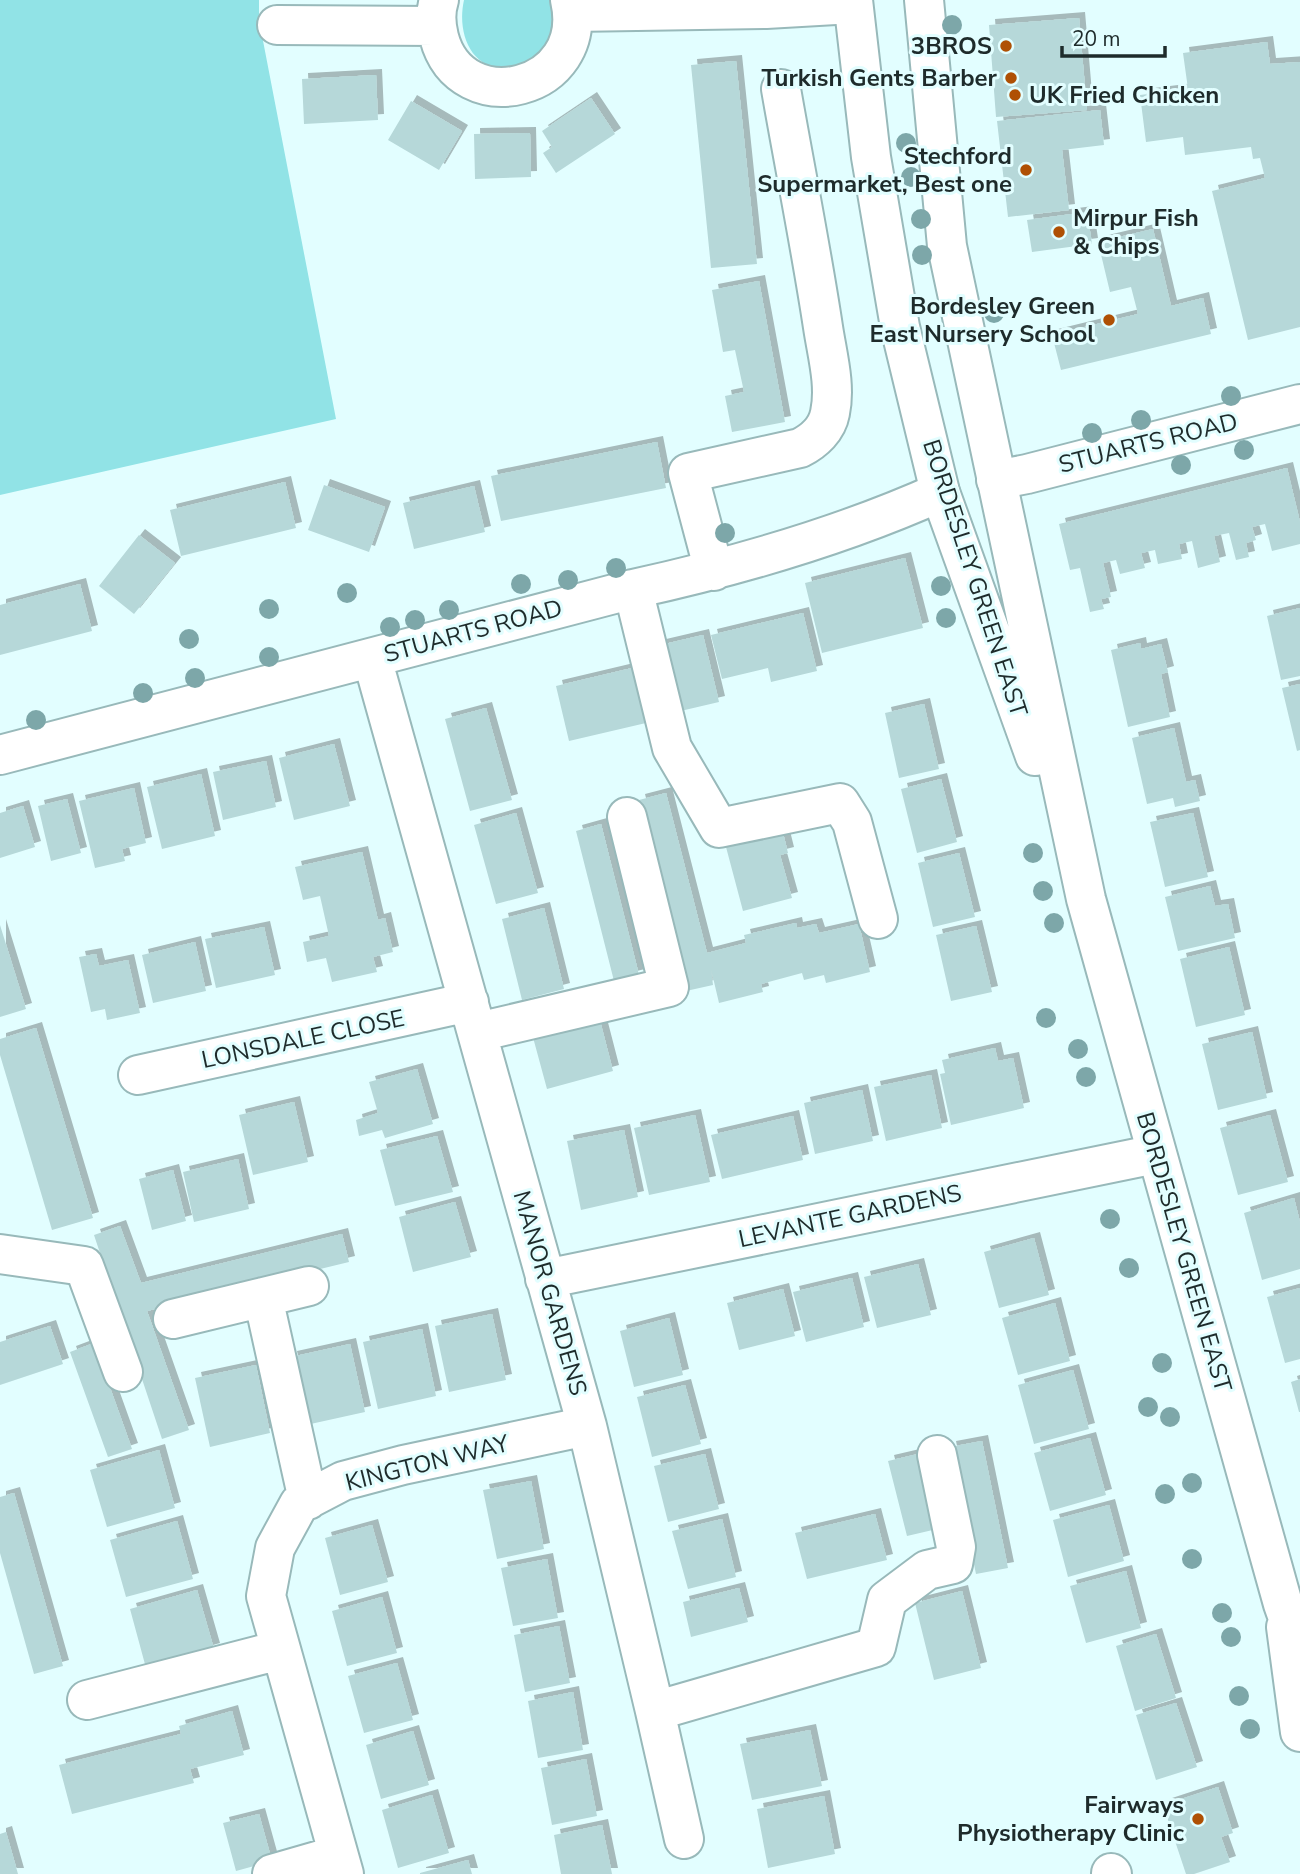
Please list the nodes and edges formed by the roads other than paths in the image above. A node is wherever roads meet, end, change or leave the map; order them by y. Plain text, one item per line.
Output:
1 (924, 0) edge
2 (853, 2) edge
3 (572, 6) edge
4 (438, 13) edge
5 (277, 25) dead end
6 (781, 89) dead end
7 (1300, 404) edge
8 (996, 480) junction
9 (940, 492) junction
10 (714, 571) junction
11 (633, 589) junction
12 (372, 658) junction
13 (0, 755) edge
14 (627, 817) dead end
15 (1086, 899) junction
16 (878, 919) dead end
17 (474, 1017) junction
18 (138, 1075) dead end
19 (1156, 1154) junction
20 (0, 1254) edge
21 (545, 1279) junction
22 (309, 1286) dead end
23 (263, 1297) junction
24 (173, 1319) dead end
25 (123, 1372) dead end
26 (587, 1426) junction
27 (937, 1454) dead end
28 (308, 1500) junction
29 (1283, 1604) junction
30 (280, 1650) junction
31 (1300, 1652) edge
32 (87, 1700) dead end
33 (655, 1711) junction
34 (1300, 1732) edge
35 (684, 1839) dead end
36 (341, 1864) edge
37 (272, 1874) edge

1 - 8 street, BORDESLEY GREEN EAST
2 - 3 street
2 - 9 street, BORDESLEY GREEN EAST
3 - 4 street
4 - 5 street
6 - 10 street
7 - 8 street, STUARTS ROAD
8 - 15 street, BORDESLEY GREEN EAST
9 - 10 street, STUARTS ROAD
9 - 15 street, BORDESLEY GREEN EAST
10 - 11 street, STUARTS ROAD
11 - 12 street, STUARTS ROAD
11 - 16 street
12 - 13 street, STUARTS ROAD
12 - 17 street, MANOR GARDENS
14 - 17 street, LONSDALE CLOSE
15 - 19 street, BORDESLEY GREEN EAST
17 - 18 street, LONSDALE CLOSE
17 - 21 street, MANOR GARDENS
19 - 21 street, LEVANTE GARDENS
19 - 29 street, BORDESLEY GREEN EAST
20 - 25 street
21 - 26 street, MANOR GARDENS
22 - 23 street
23 - 24 street
23 - 28 street
26 - 28 street, KINGTON WAY
26 - 33 street, MANOR GARDENS
27 - 33 street
28 - 30 street, KINGTON WAY
29 - 31 street, BORDESLEY GREEN EAST
29 - 34 street, BORDESLEY GREEN EAST
30 - 32 street
30 - 36 street, KINGTON WAY
33 - 35 street, MANOR GARDENS
36 - 37 street

